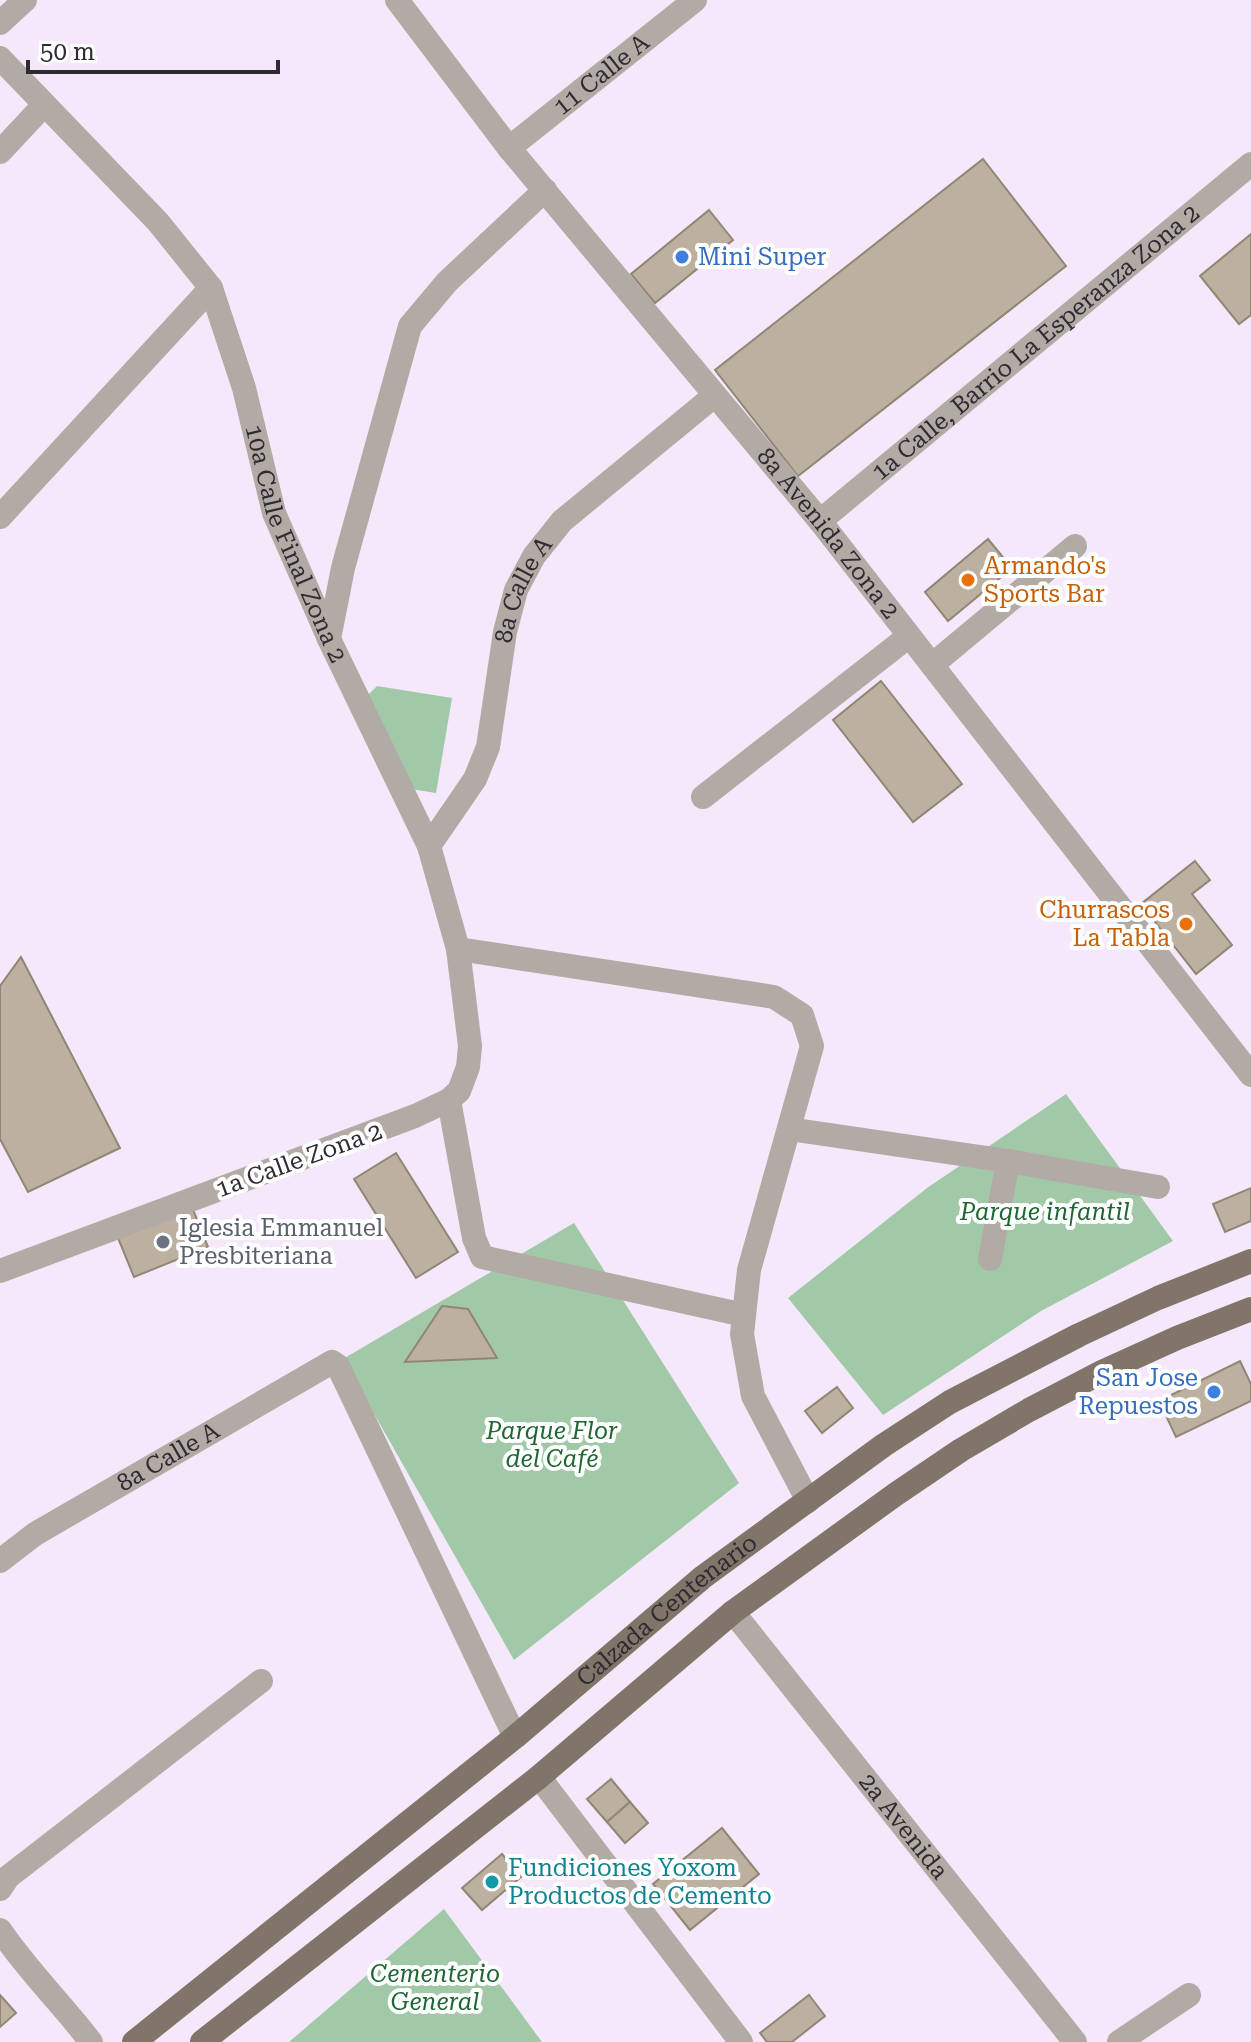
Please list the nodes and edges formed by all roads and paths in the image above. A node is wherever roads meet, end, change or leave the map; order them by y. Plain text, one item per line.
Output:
1 (25, 0) edge
2 (397, 0) edge
3 (695, 0) edge
4 (0, 23) edge
5 (0, 58) edge
6 (44, 105) junction
7 (509, 148) junction
8 (0, 152) edge
9 (1251, 164) edge
10 (545, 190) junction
11 (211, 288) junction
12 (714, 396) junction
13 (0, 517) edge
14 (820, 521) junction
15 (1075, 546) dead end
16 (909, 636) junction
17 (329, 639) junction
18 (932, 665) junction
19 (703, 797) dead end
20 (429, 846) junction
21 (458, 949) junction
22 (1251, 1075) edge
23 (454, 1095) junction
24 (789, 1129) junction
25 (1008, 1161) junction
26 (1158, 1187) dead end
27 (990, 1259) dead end
28 (1251, 1261) edge
29 (0, 1271) edge
30 (1251, 1309) edge
31 (744, 1315) junction
32 (808, 1501) junction
33 (0, 1561) edge
34 (733, 1612) junction
35 (261, 1681) dead end
36 (515, 1737) junction
37 (539, 1777) junction
38 (0, 1889) edge
39 (0, 1930) edge
40 (1189, 1995) dead end
41 (91, 2042) edge
42 (134, 2042) edge
43 (202, 2042) edge
44 (741, 2042) edge
45 (1075, 2042) edge
46 (1119, 2042) edge

1 - 4 street
2 - 7 street, 8a Avenida Zona 2
3 - 7 street, 11 Calle A
5 - 6 street, 10a Calle Final Zona 2
6 - 8 street
6 - 11 street, 10a Calle Final Zona 2
7 - 10 street, 8a Avenida Zona 2
9 - 14 street, 1a Calle, Barrio La Esperanza Zona 2
10 - 12 street, 8a Avenida Zona 2
10 - 17 street
11 - 13 street
11 - 17 street, 10a Calle Final Zona 2
12 - 14 street, 8a Avenida Zona 2
12 - 20 street, 8a Calle A
14 - 16 street, 8a Avenida Zona 2
15 - 18 street
16 - 18 street, 8a Avenida Zona 2
16 - 19 street
17 - 20 street, 10a Calle Final Zona 2
18 - 22 street, 8a Avenida Zona 2
20 - 21 street, 10a Calle Final Zona 2
21 - 23 street, 10a Calle Final Zona 2
21 - 24 street
23 - 29 street, 1a Calle Zona 2
23 - 31 street
24 - 25 street
24 - 31 street
25 - 26 street
25 - 27 street
28 - 32 main road, Calzada Centenario
30 - 34 main road, Calzada Centenario
31 - 32 street
32 - 36 main road, Calzada Centenario
33 - 36 street, 8a Calle A
34 - 37 main road, Calzada Centenario
34 - 45 street, 2a Avenida
35 - 38 street
36 - 42 main road, Calzada Centenario
37 - 43 main road, Calzada Centenario
37 - 44 street
39 - 41 street
40 - 46 street

